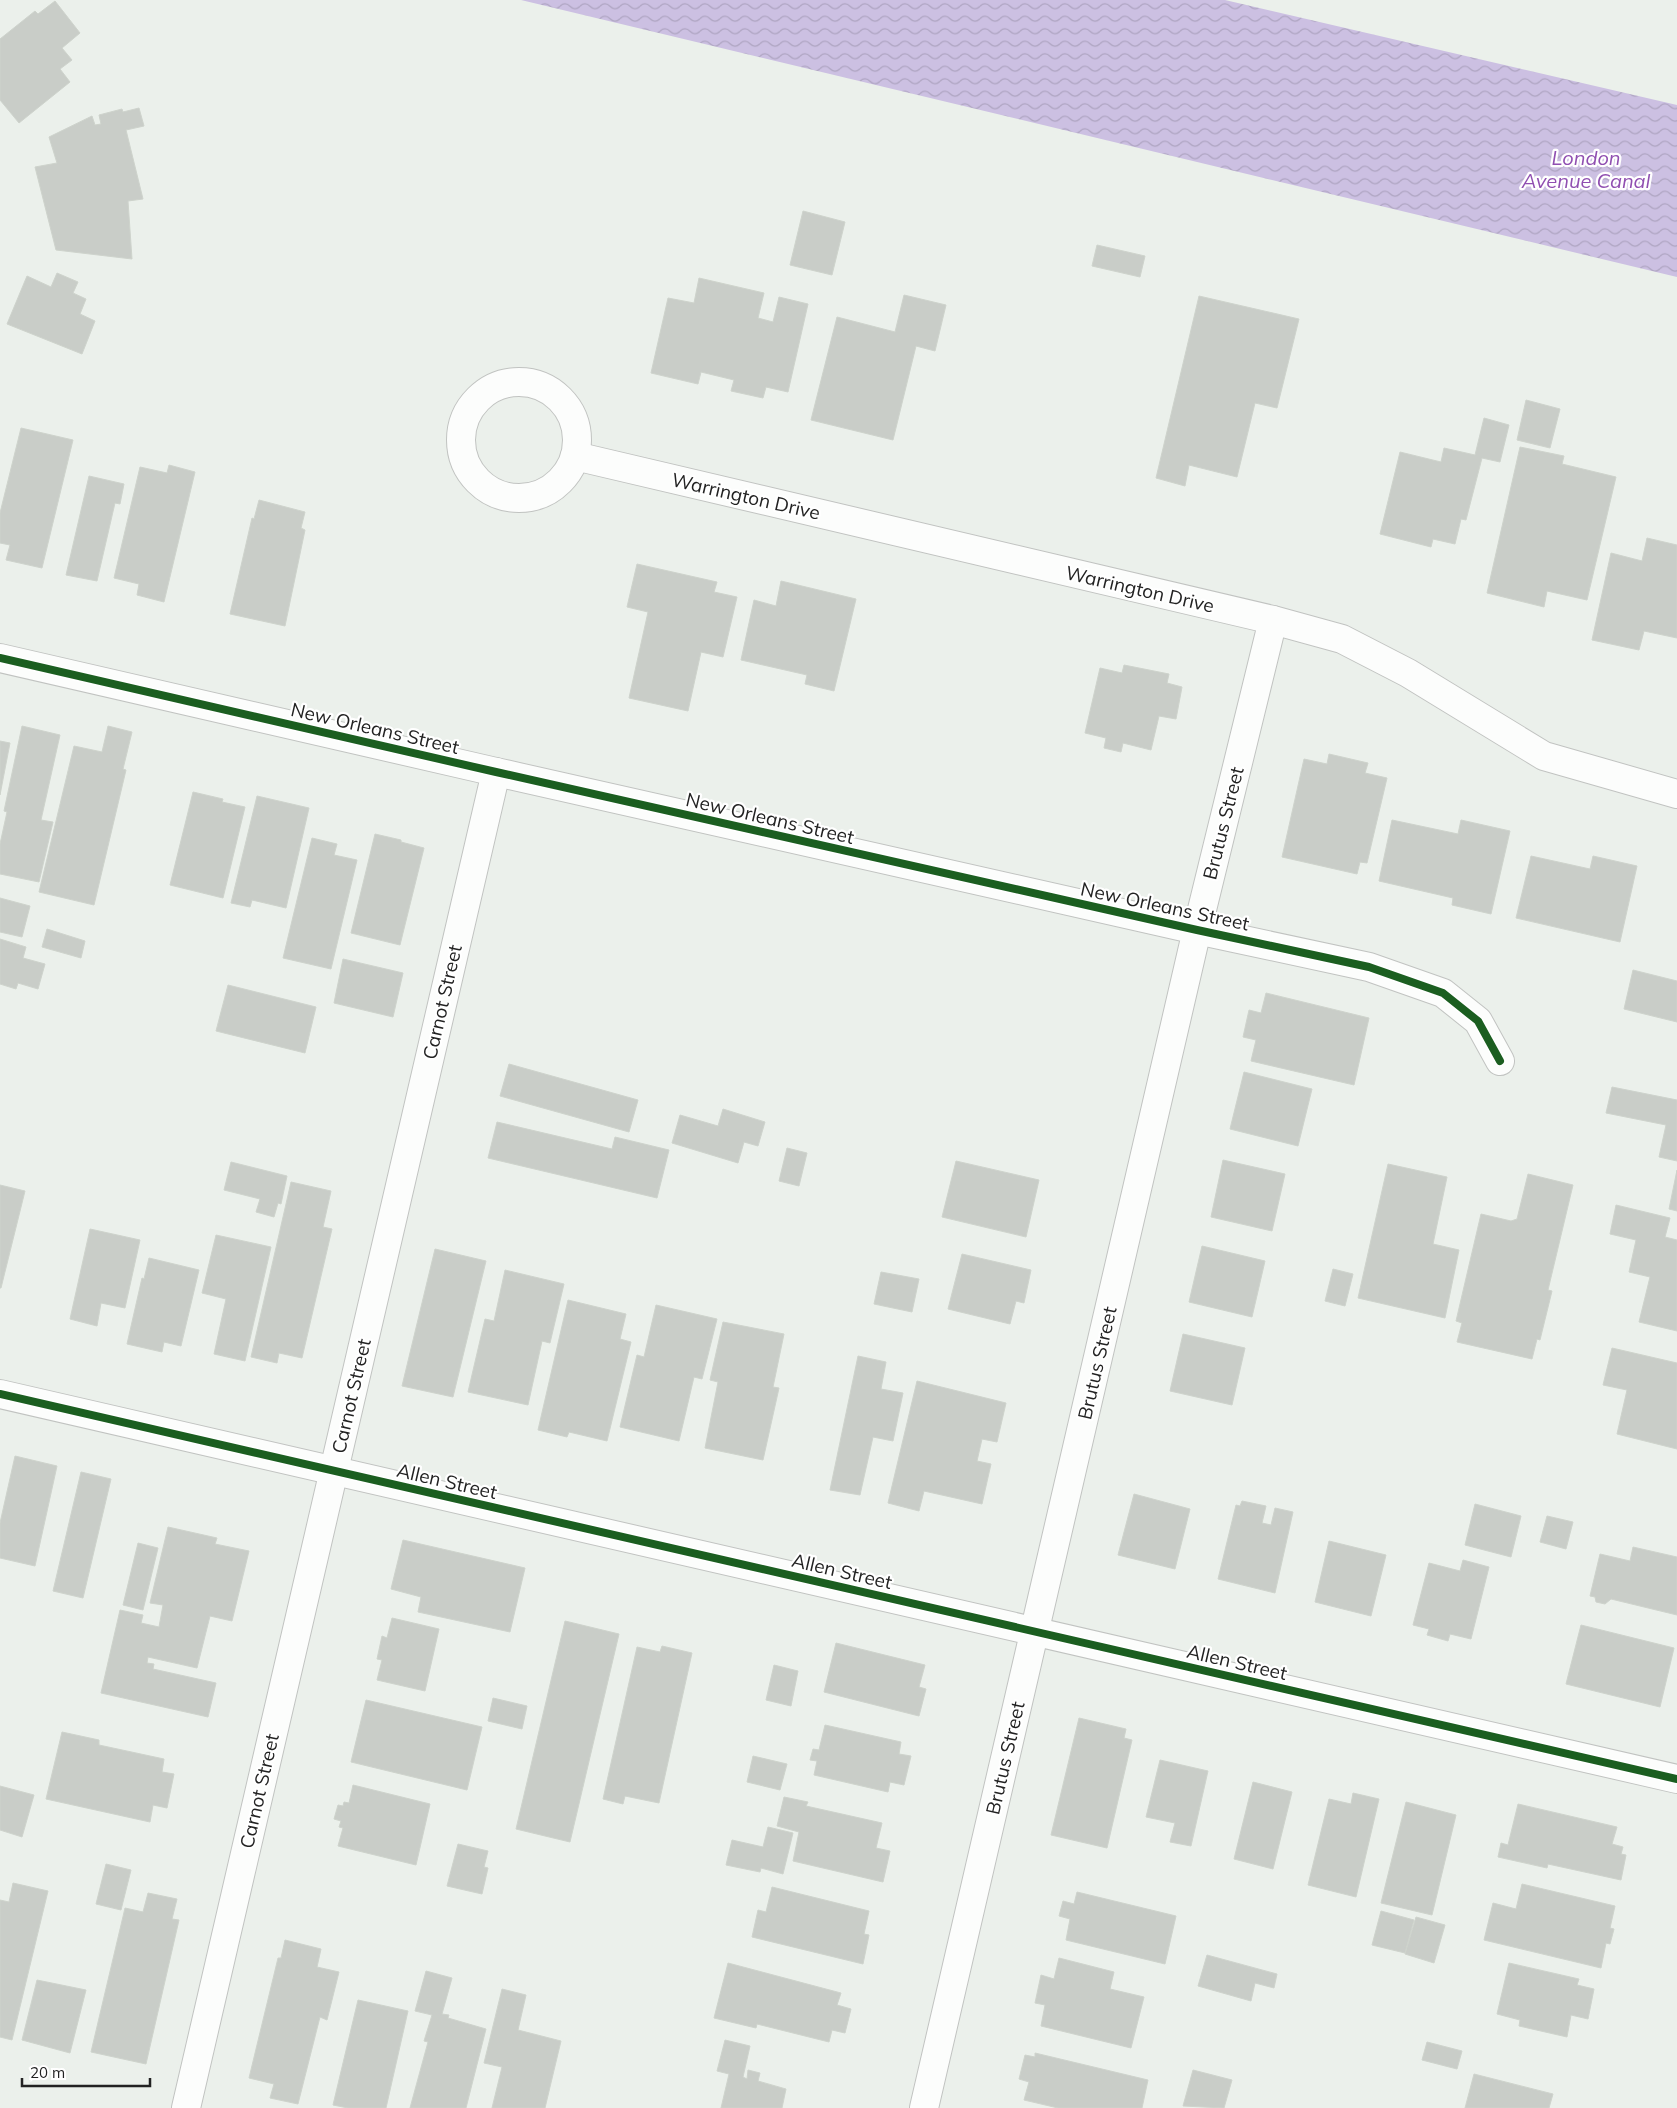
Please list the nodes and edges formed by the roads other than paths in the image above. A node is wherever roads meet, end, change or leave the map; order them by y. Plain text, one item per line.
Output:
1 (575, 456) junction
2 (1273, 620) junction
3 (0, 658) edge
4 (496, 772) junction
5 (1677, 794) edge
6 (1197, 930) junction
7 (1500, 1061) dead end
8 (0, 1394) edge
9 (334, 1471) junction
10 (1034, 1632) junction
11 (1677, 1780) edge
12 (186, 2108) edge
13 (924, 2108) edge

1 - 1 street
1 - 2 street, Warrington Drive
2 - 5 street, Warrington Drive
2 - 6 street, Brutus Street
3 - 4 street, New Orleans Street
4 - 6 street, New Orleans Street
4 - 9 street, Carnot Street
6 - 7 street, New Orleans Street
6 - 10 street, Brutus Street
8 - 9 street, Allen Street
9 - 10 street, Allen Street
9 - 12 street, Carnot Street
10 - 11 street, Allen Street
10 - 13 street, Brutus Street

